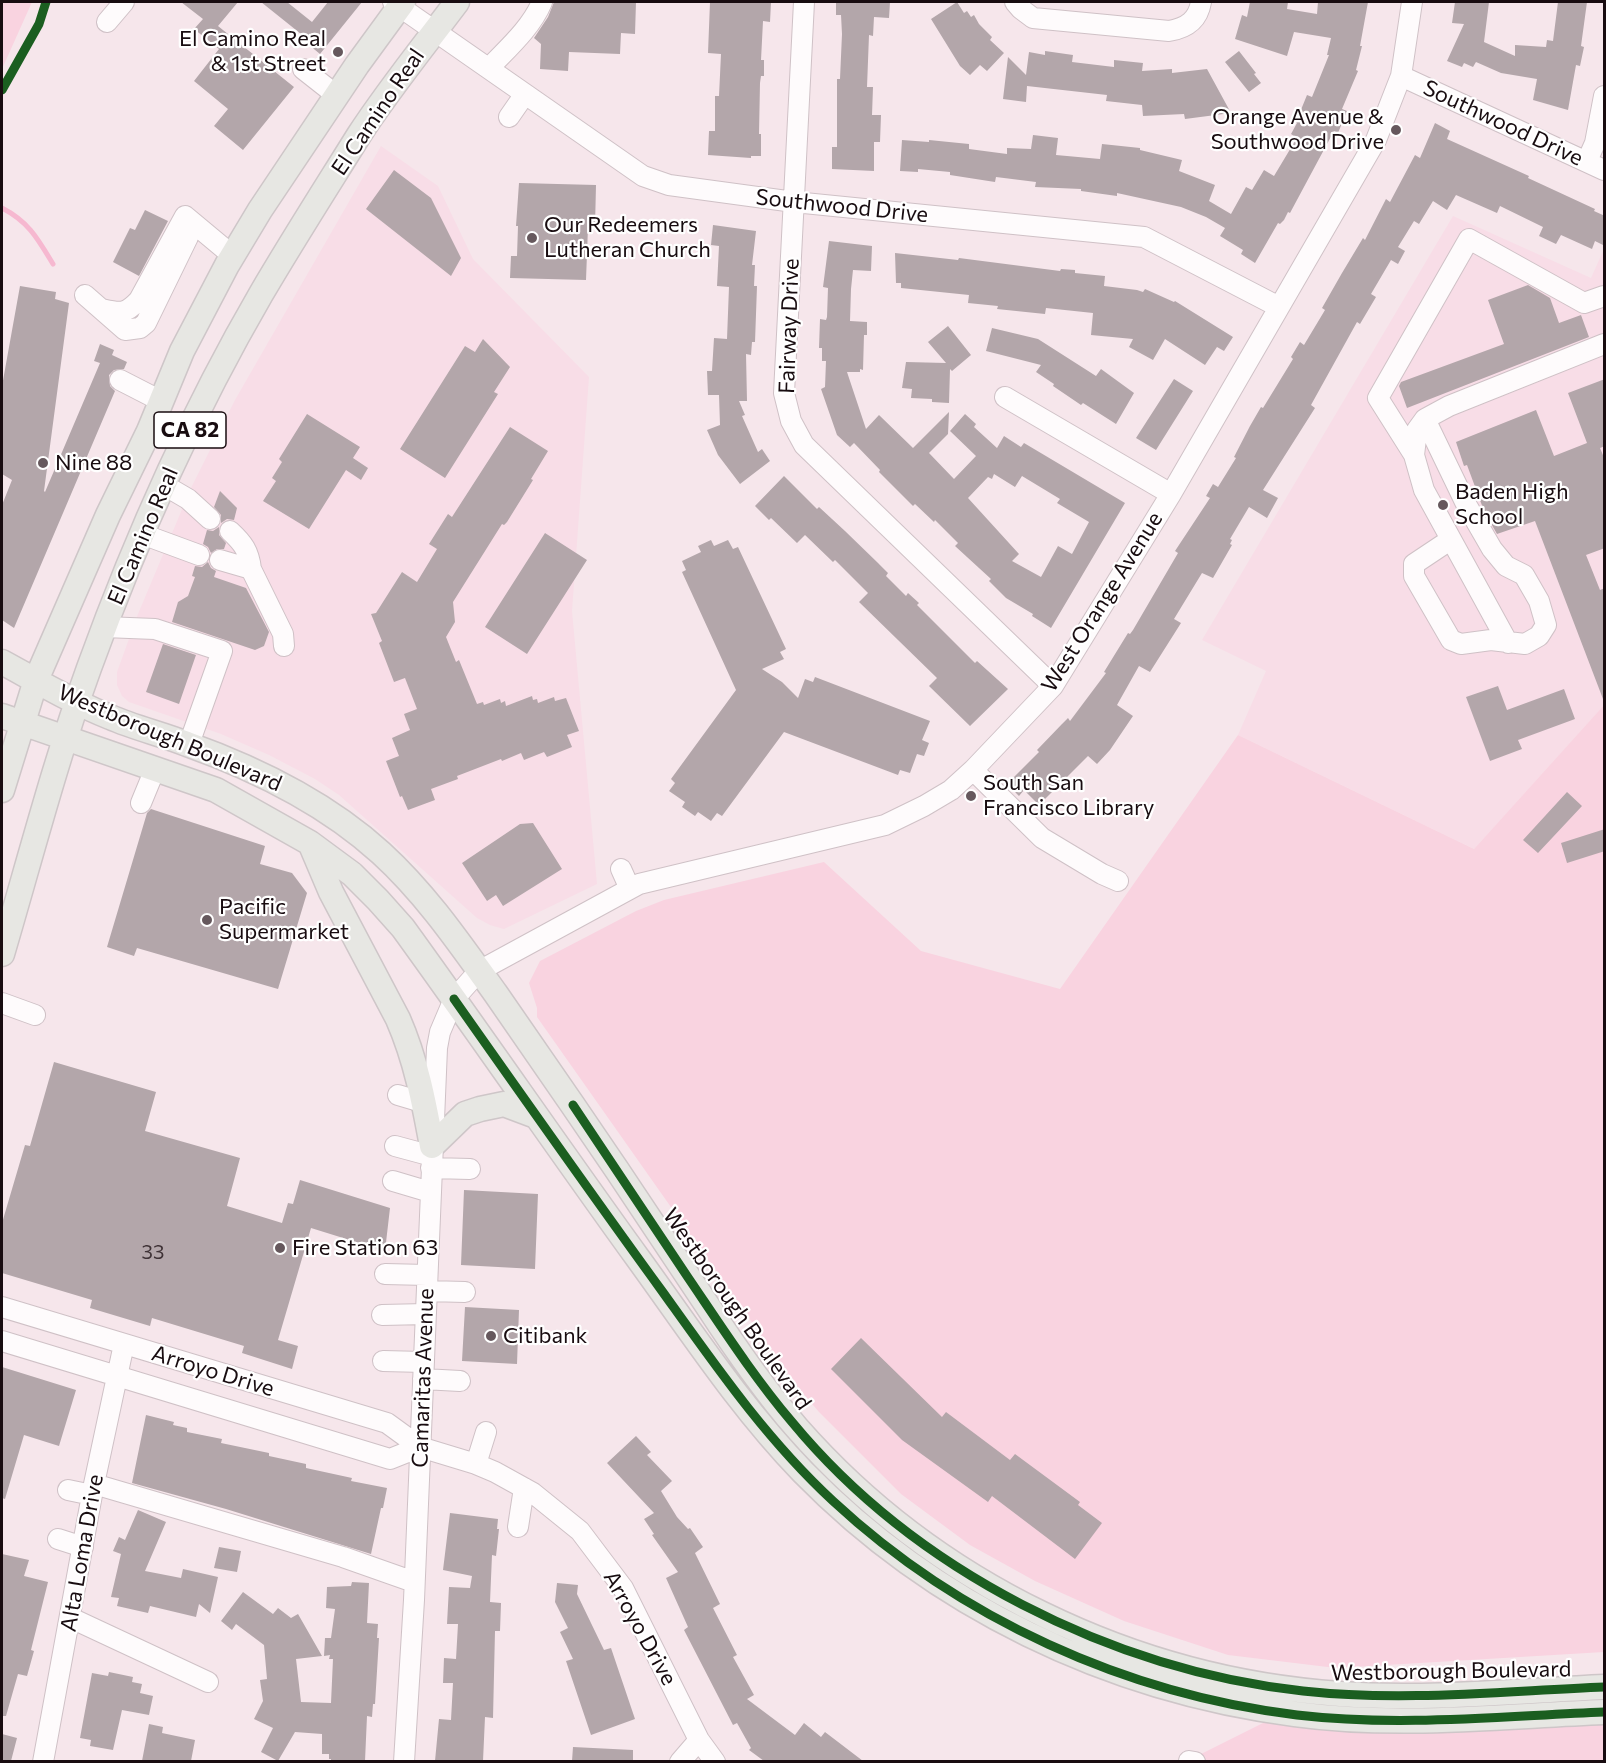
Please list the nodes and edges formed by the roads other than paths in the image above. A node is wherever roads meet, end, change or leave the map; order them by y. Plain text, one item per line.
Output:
1 (124, 2) edge
2 (457, 2) edge
3 (542, 2) edge
4 (804, 2) edge
5 (1015, 2) edge
6 (1201, 2) edge
7 (1412, 2) edge
8 (398, 3) edge
9 (107, 22) dead end
10 (435, 31) junction
11 (489, 68) junction
12 (303, 69) dead end
13 (1401, 76) junction
14 (525, 94) junction
15 (336, 95) junction
16 (1605, 96) edge
17 (508, 117) dead end
18 (1596, 166) edge
19 (794, 202) junction
20 (233, 256) junction
21 (85, 295) dead end
22 (1605, 296) edge
23 (1280, 307) junction
24 (1605, 344) edge
25 (120, 380) dead end
26 (1005, 397) dead end
27 (161, 401) junction
28 (1425, 419) junction
29 (1414, 455) junction
30 (164, 485) junction
31 (1170, 494) junction
32 (210, 519) dead end
33 (230, 531) dead end
34 (142, 534) junction
35 (1450, 540) junction
36 (199, 555) dead end
37 (220, 560) dead end
38 (251, 569) junction
39 (104, 627) junction
40 (1508, 643) junction
41 (284, 646) dead end
42 (2, 662) edge
43 (36, 680) junction
44 (1053, 686) junction
45 (76, 702) junction
46 (11, 720) edge
47 (64, 739) junction
48 (189, 744) junction
49 (155, 769) junction
50 (973, 770) junction
51 (2, 790) edge
52 (141, 803) dead end
53 (310, 843) junction
54 (621, 869) dead end
55 (1118, 881) dead end
56 (630, 889) junction
57 (2, 954) edge
58 (479, 971) junction
59 (454, 999) junction
60 (2, 1003) edge
61 (35, 1015) dead end
62 (398, 1095) dead end
63 (425, 1103) junction
64 (536, 1116) junction
65 (395, 1146) dead end
66 (432, 1157) junction
67 (470, 1169) dead end
68 (393, 1181) dead end
69 (430, 1192) junction
70 (385, 1274) dead end
71 (427, 1283) junction
72 (465, 1292) dead end
73 (2, 1307) edge
74 (426, 1314) junction
75 (382, 1315) dead end
76 (2, 1341) edge
77 (124, 1344) junction
78 (383, 1361) dead end
79 (424, 1370) junction
80 (116, 1377) junction
81 (460, 1381) dead end
82 (486, 1432) dead end
83 (420, 1447) junction
84 (476, 1464) junction
85 (524, 1488) junction
86 (93, 1489) junction
87 (68, 1490) dead end
88 (518, 1527) dead end
89 (58, 1539) dead end
90 (83, 1547) junction
91 (414, 1582) junction
92 (71, 1618) junction
93 (208, 1682) dead end
94 (1605, 1687) edge
95 (1605, 1712) edge
96 (699, 1740) junction
97 (43, 1761) edge
98 (404, 1761) edge
99 (680, 1761) edge
100 (716, 1761) edge

1 - 9 street
2 - 10 main road, El Camino Real / CA 82
3 - 11 street
4 - 19 street, Fairway Drive
5 - 6 street
7 - 13 street, West Orange Avenue
8 - 10 street, Southwood Drive
8 - 15 main road, El Camino Real / CA 82
10 - 11 street, Southwood Drive
10 - 30 main road, El Camino Real / CA 82
11 - 14 street, Southwood Drive
12 - 15 street
13 - 18 street, Southwood Drive
13 - 23 street, West Orange Avenue
14 - 17 street
14 - 19 street, Southwood Drive
15 - 20 main road, El Camino Real / CA 82
16 - 18 street
19 - 23 street, Southwood Drive
19 - 44 street, Fairway Drive
20 - 21 street
20 - 27 main road, El Camino Real / CA 82
22 - 29 street
23 - 31 street, West Orange Avenue
24 - 28 street
25 - 27 street
26 - 31 street
27 - 43 main road, El Camino Real / CA 82
28 - 29 street
28 - 40 street
29 - 35 street
30 - 32 street
30 - 34 main road, El Camino Real / CA 82
31 - 44 street, West Orange Avenue
33 - 38 street
34 - 36 street
34 - 39 main road, El Camino Real / CA 82
35 - 40 street
35 - 40 street
37 - 38 street
38 - 41 street
39 - 45 main road, El Camino Real / CA 82
39 - 48 street
42 - 43 main road, Westborough Boulevard
43 - 45 main road, Westborough Boulevard
43 - 46 main road, El Camino Real / CA 82
44 - 50 street, West Orange Avenue
45 - 47 main road, El Camino Real / CA 82
45 - 48 main road, Westborough Boulevard
46 - 47 main road, Westborough Boulevard
46 - 51 main road, El Camino Real / CA 82
47 - 49 main road, Westborough Boulevard
47 - 57 main road, El Camino Real / CA 82
48 - 58 main road, Westborough Boulevard
49 - 52 street
49 - 53 main road, Westborough Boulevard
50 - 55 street
50 - 56 street, West Orange Avenue
53 - 59 main road, Westborough Boulevard
53 - 63 main road
54 - 56 street
56 - 58 street, West Orange Avenue
58 - 59 street, Camaritas Avenue
58 - 94 main road, Westborough Boulevard
59 - 64 main road, Westborough Boulevard
59 - 66 street, Camaritas Avenue
60 - 61 street
62 - 63 street
63 - 66 main road
64 - 66 main road
64 - 95 main road, Westborough Boulevard
65 - 66 street
66 - 67 street
66 - 69 street, Camaritas Avenue
68 - 69 street
69 - 71 street, Camaritas Avenue
70 - 71 street
71 - 72 street
71 - 74 street, Camaritas Avenue
73 - 77 street, Arroyo Drive
74 - 75 street
74 - 79 street, Camaritas Avenue
76 - 80 street, Arroyo Drive
77 - 80 street, Alta Loma Drive
77 - 83 street, Arroyo Drive
78 - 79 street
79 - 81 street
79 - 83 street, Camaritas Avenue
80 - 83 street, Arroyo Drive
80 - 86 street, Alta Loma Drive
82 - 84 street
83 - 84 street, Arroyo Drive
83 - 91 street, Camaritas Avenue
84 - 85 street, Arroyo Drive
85 - 88 street
85 - 96 street, Arroyo Drive
86 - 87 street
86 - 90 street, Alta Loma Drive
86 - 91 street
89 - 90 street
90 - 92 street, Alta Loma Drive
91 - 98 street, Camaritas Avenue
92 - 93 street
92 - 97 street, Alta Loma Drive
96 - 99 street
96 - 100 street, Arroyo Drive

